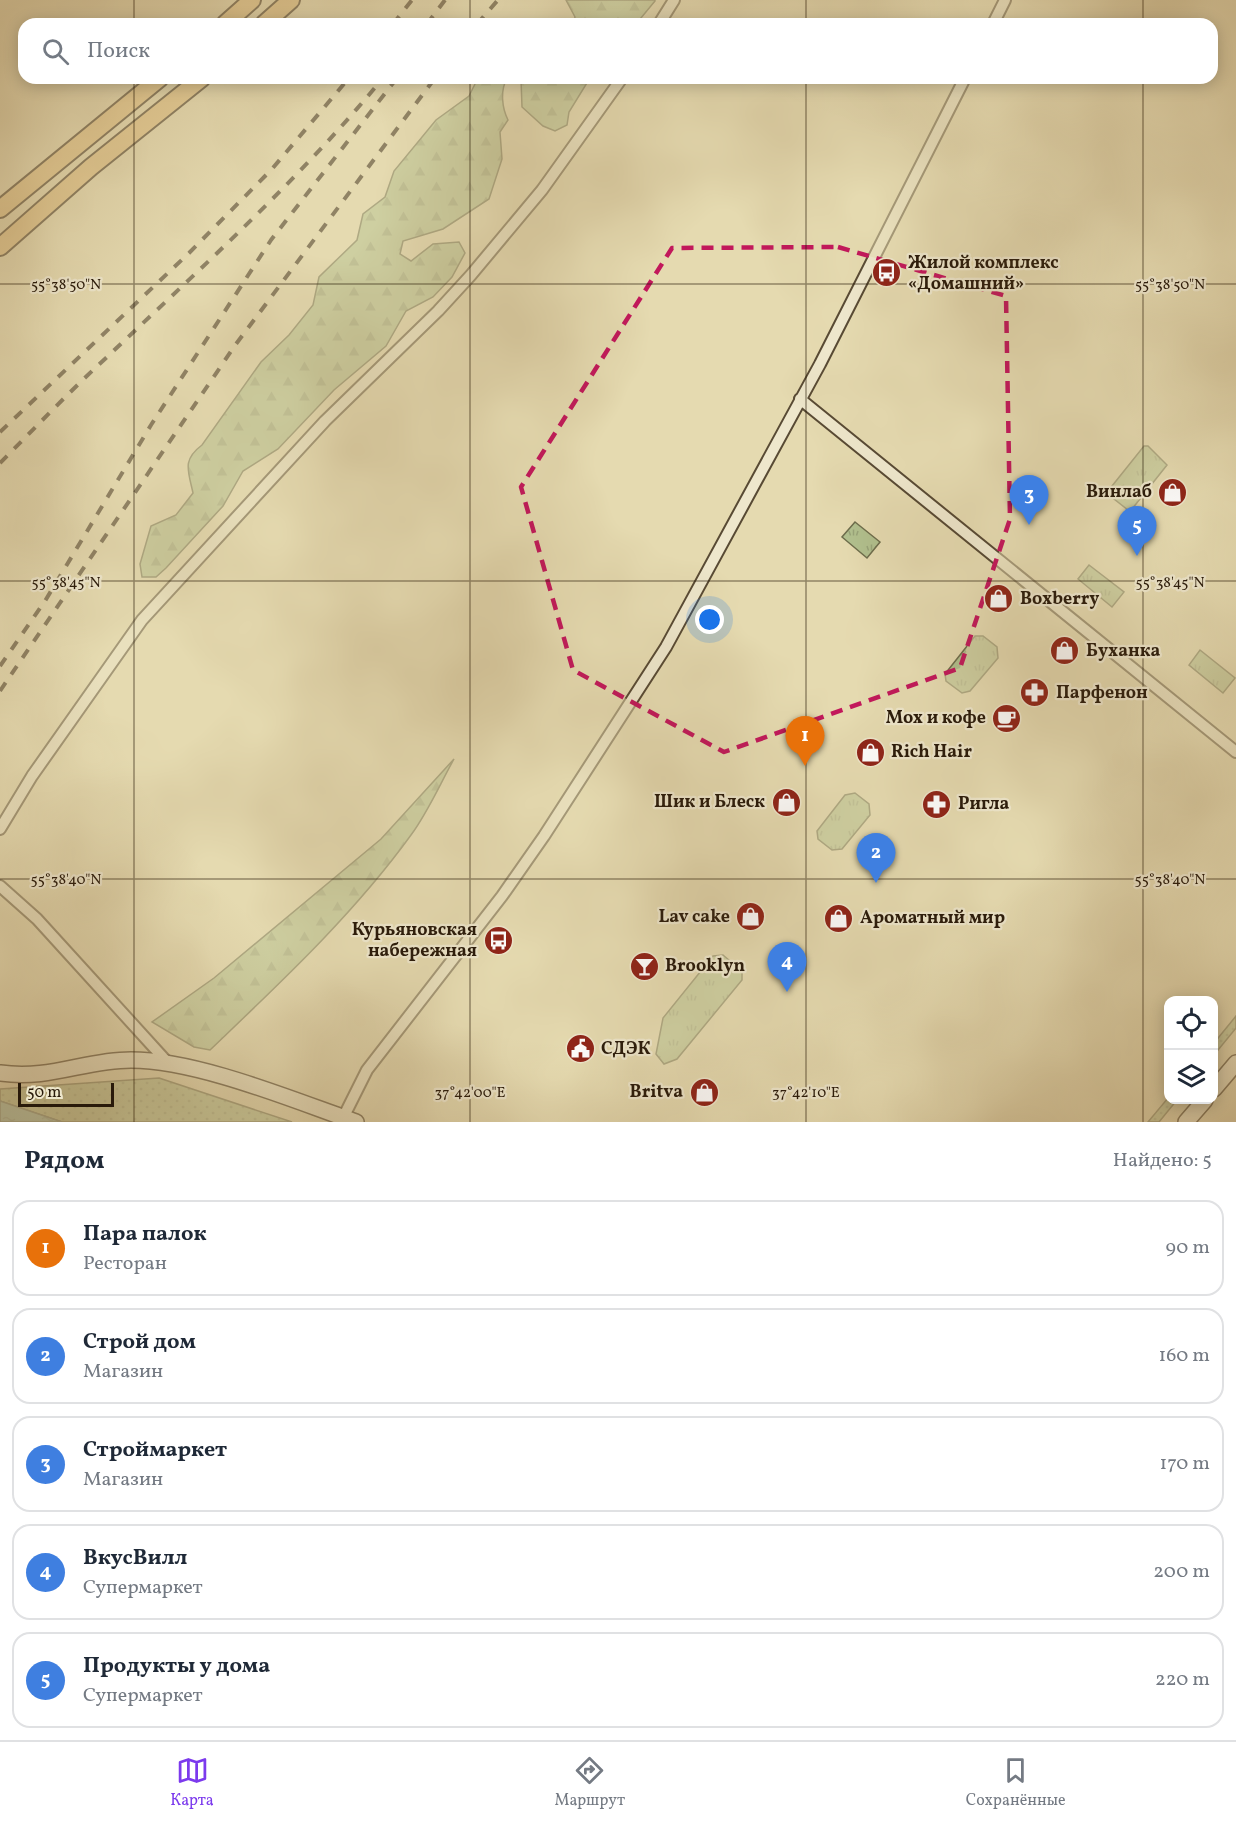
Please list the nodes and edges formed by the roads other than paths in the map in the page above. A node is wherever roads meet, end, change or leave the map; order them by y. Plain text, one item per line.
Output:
1 (252, 0) edge
2 (291, 0) edge
3 (674, 0) edge
4 (1005, 0) edge
5 (232, 18) edge
6 (271, 18) edge
7 (662, 18) edge
8 (996, 18) edge
9 (153, 84) edge
10 (195, 84) edge
11 (618, 84) edge
12 (962, 84) edge
13 (0, 209) edge
14 (0, 247) edge
15 (800, 399) junction
16 (1236, 752) edge
17 (0, 829) edge
18 (0, 886) edge
19 (1236, 1063) edge
20 (168, 1064) junction
21 (0, 1073) edge
22 (1218, 1084) edge
23 (1202, 1104) edge
24 (350, 1120) edge
25 (1186, 1122) edge

1 - 5 main road
2 - 6 main road
3 - 7 street
4 - 8 street
9 - 13 main road
10 - 14 main road
11 - 17 street
12 - 15 street
15 - 16 street
15 - 24 street
18 - 20 street
19 - 22 main road
20 - 21 main road
20 - 24 main road
23 - 25 main road

